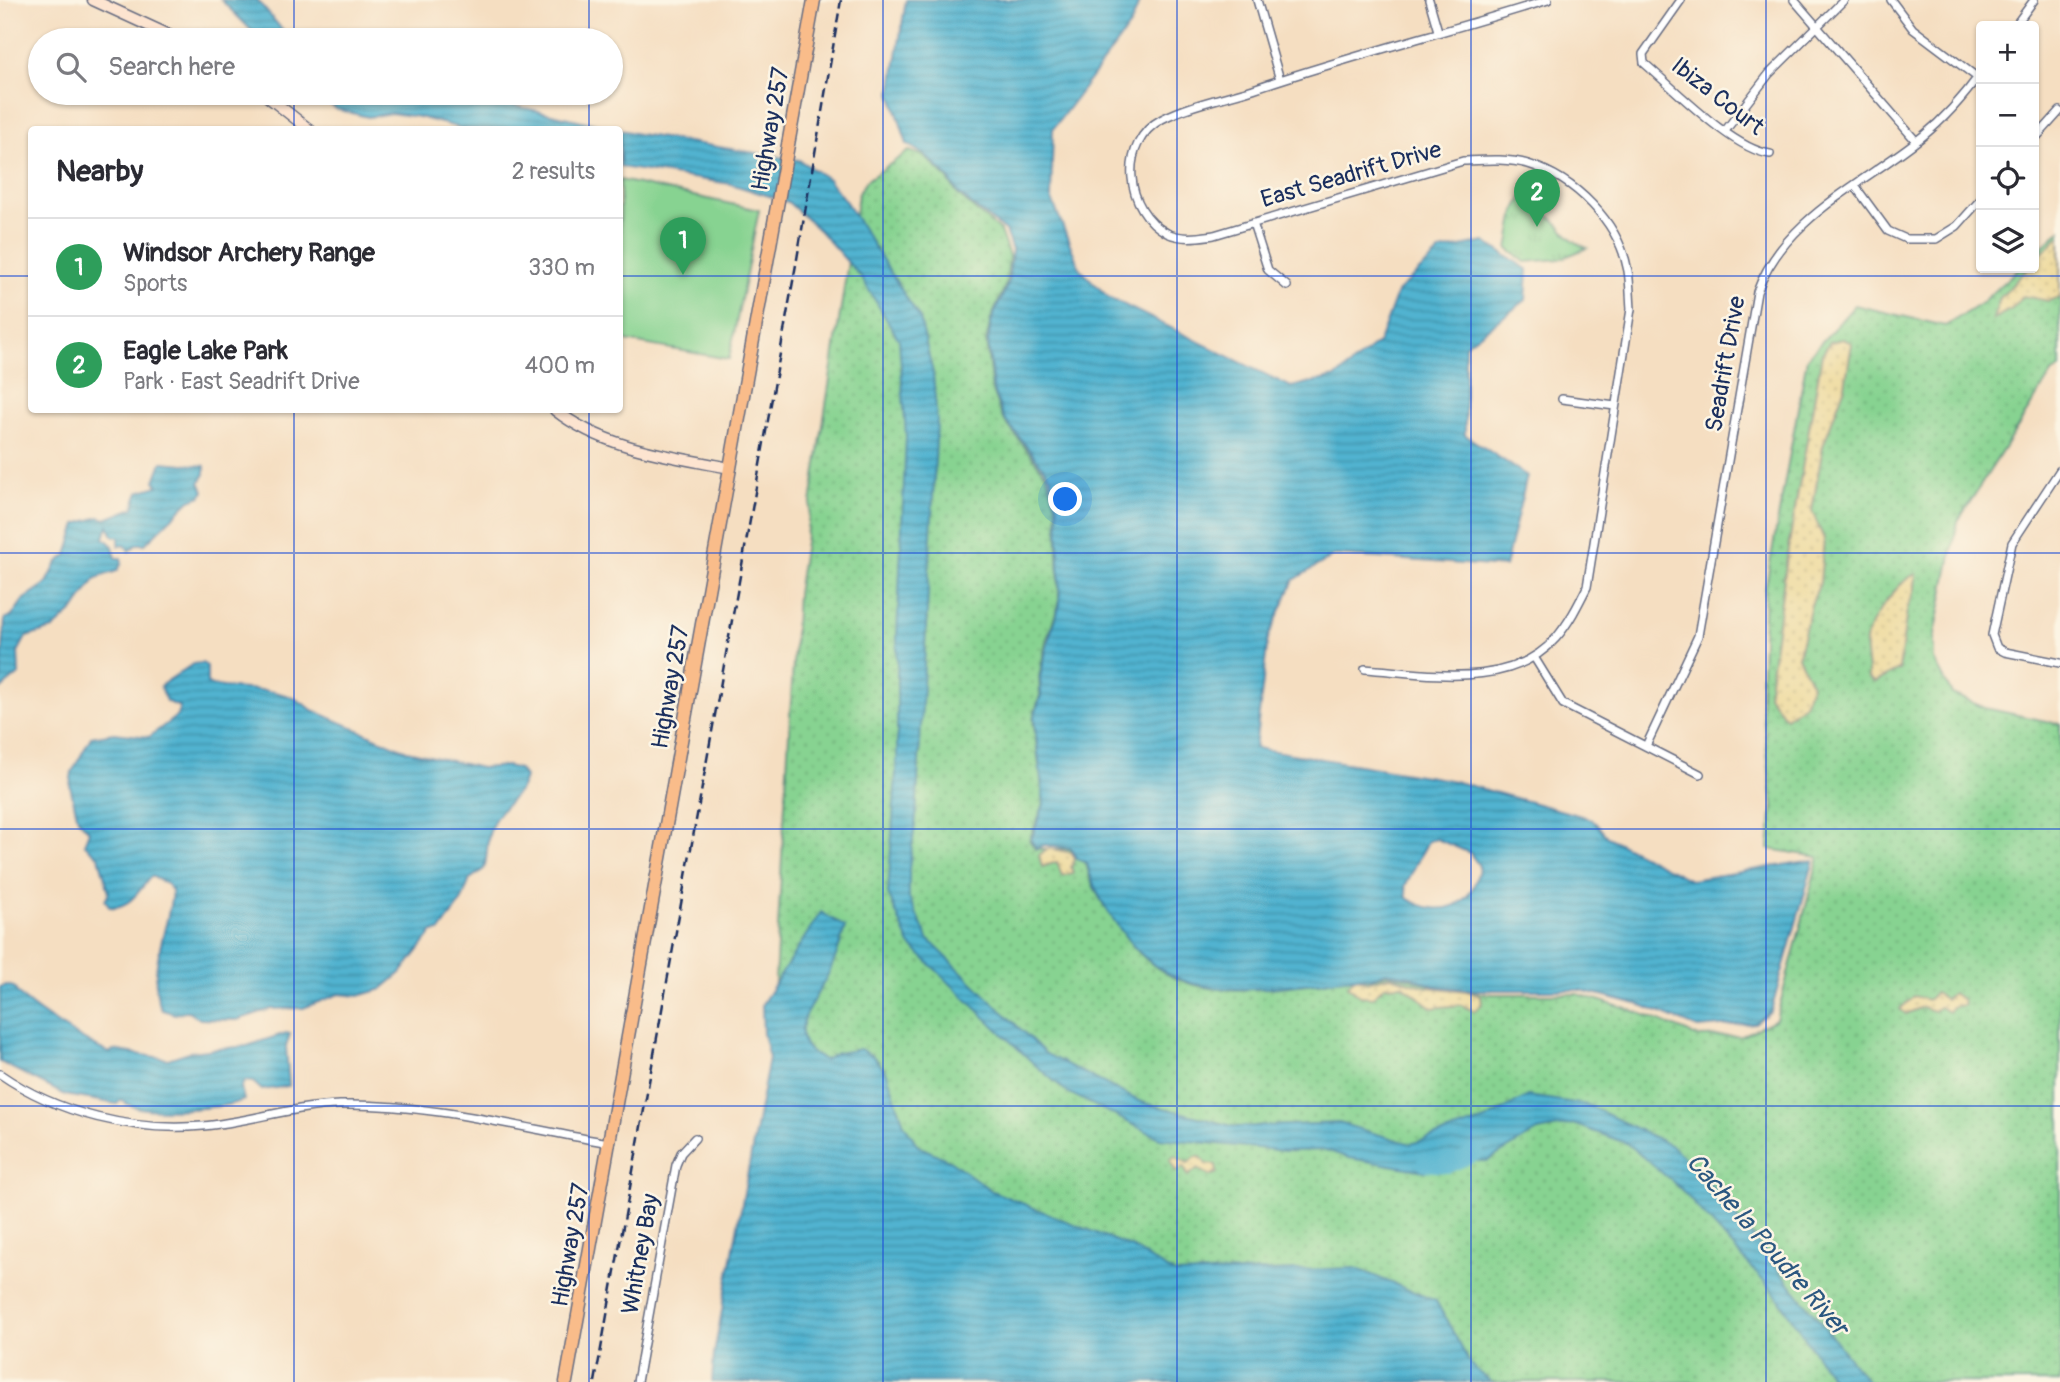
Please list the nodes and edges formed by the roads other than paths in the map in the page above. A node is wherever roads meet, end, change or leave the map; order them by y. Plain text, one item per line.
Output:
1 (93, 0) edge
2 (814, 0) edge
3 (1257, 0) edge
4 (1429, 0) edge
5 (1548, 0) edge
6 (1681, 0) edge
7 (1794, 0) edge
8 (1844, 0) edge
9 (1891, 0) edge
10 (2034, 0) edge
11 (2019, 21) edge
12 (1817, 25) junction
13 (154, 28) edge
14 (1438, 31) junction
15 (1976, 73) edge
16 (1280, 80) junction
17 (1976, 80) edge
18 (278, 105) edge
19 (2060, 111) edge
20 (305, 126) edge
21 (1725, 131) junction
22 (2039, 134) edge
23 (1916, 141) junction
24 (1770, 153) dead end
25 (1855, 186) junction
26 (1976, 205) edge
27 (1253, 223) junction
28 (1287, 286) dead end
29 (1562, 399) dead end
30 (1615, 406) junction
31 (560, 413) edge
32 (730, 468) junction
33 (2060, 470) edge
34 (1534, 657) junction
35 (2060, 663) edge
36 (1365, 668) dead end
37 (1646, 746) junction
38 (1700, 774) dead end
39 (0, 1074) edge
40 (695, 1138) dead end
41 (610, 1143) junction
42 (566, 1382) edge
43 (637, 1382) edge

1 - 13 street
2 - 32 main road, Highway 257
3 - 16 street
4 - 14 street
5 - 14 street, East Seadrift Drive
6 - 21 street, Ibiza Court
7 - 12 street
8 - 12 street
9 - 15 street
10 - 11 street
12 - 21 street
12 - 23 street
14 - 16 street, East Seadrift Drive
16 - 27 street, East Seadrift Drive
17 - 23 street, Seadrift Drive
18 - 20 street
19 - 22 street
21 - 24 street, Ibiza Court
23 - 25 street, Seadrift Drive
25 - 26 street
25 - 37 street, Seadrift Drive
27 - 28 street
27 - 30 street, East Seadrift Drive
29 - 30 street
30 - 34 street, East Seadrift Drive
31 - 32 street
32 - 41 main road, Highway 257
33 - 35 street
34 - 36 street
34 - 37 street
37 - 38 street
39 - 41 street
40 - 43 street, Whitney Bay
41 - 42 main road, Highway 257

